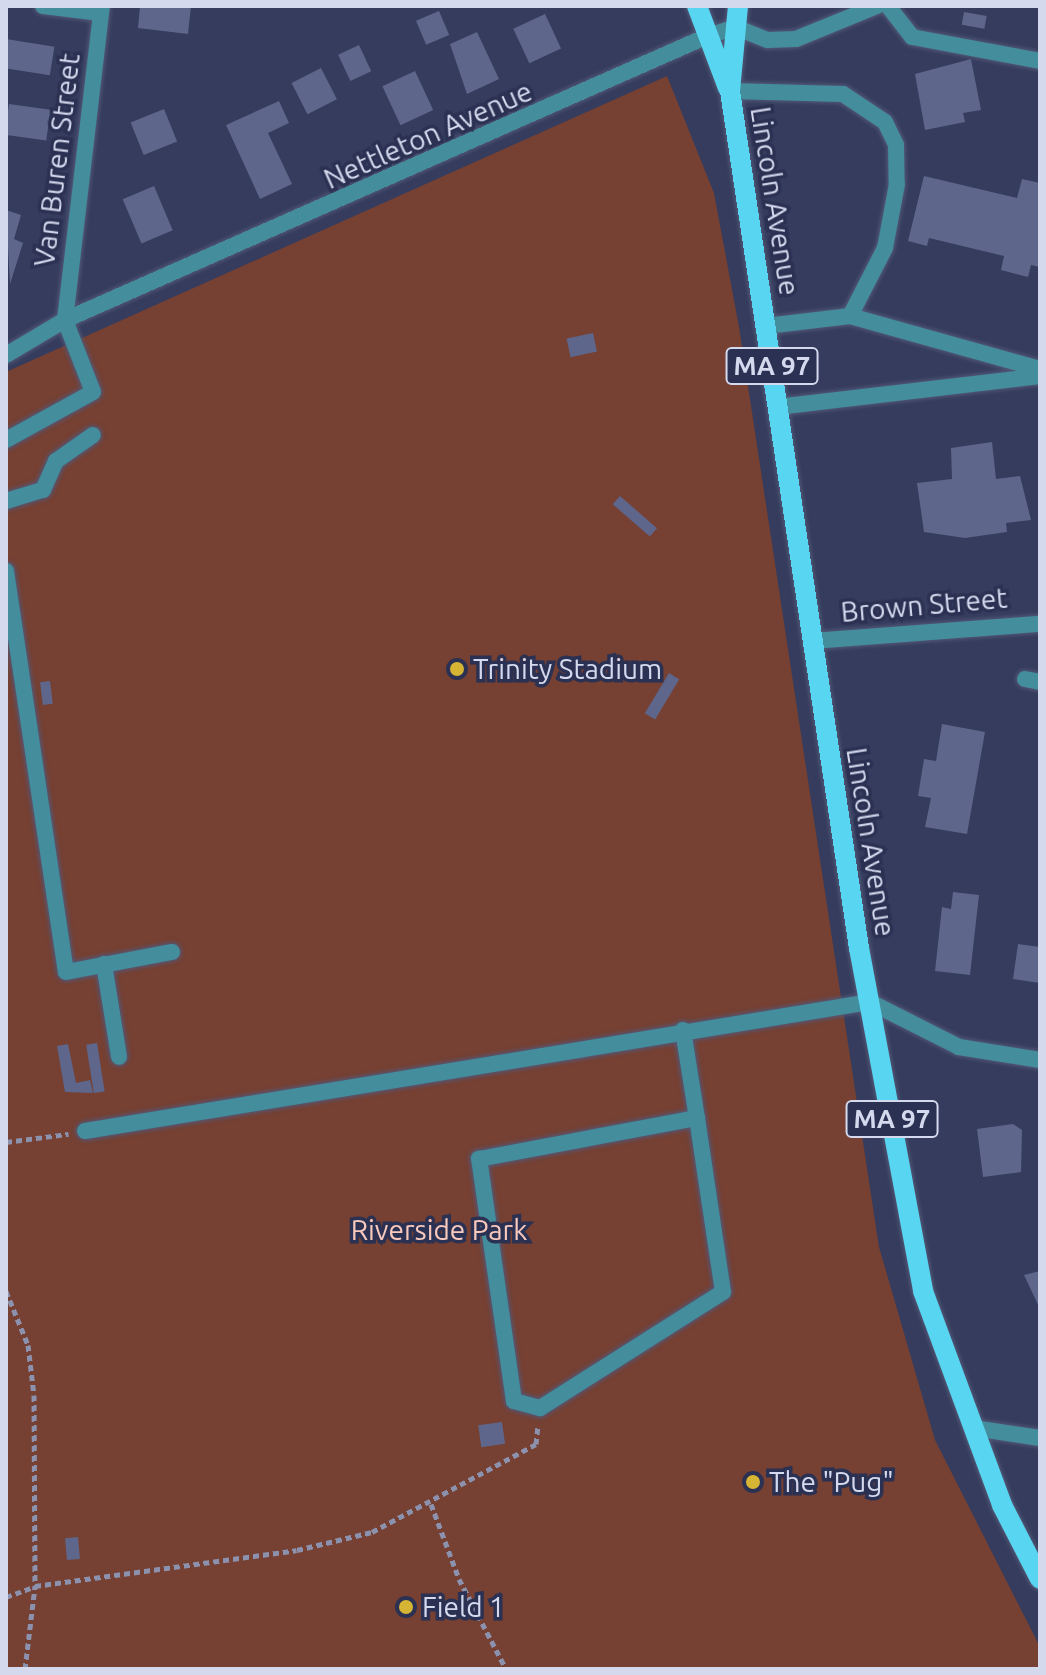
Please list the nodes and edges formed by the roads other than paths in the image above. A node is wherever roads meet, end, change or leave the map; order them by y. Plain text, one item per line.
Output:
1 (43, 6) edge
2 (697, 6) edge
3 (738, 6) edge
4 (877, 6) edge
5 (888, 6) edge
6 (101, 9) edge
7 (735, 27) junction
8 (705, 37) junction
9 (1040, 61) edge
10 (730, 91) junction
11 (850, 316) junction
12 (65, 320) junction
13 (766, 326) junction
14 (6, 355) edge
15 (1040, 369) edge
16 (1040, 376) edge
17 (777, 407) junction
18 (93, 435) dead end
19 (6, 440) edge
20 (6, 501) edge
21 (6, 571) edge
22 (1040, 624) edge
23 (812, 641) junction
24 (172, 952) dead end
25 (104, 964) junction
26 (870, 1002) junction
27 (683, 1030) junction
28 (119, 1057) dead end
29 (1040, 1060) edge
30 (697, 1118) junction
31 (85, 1131) road end
32 (974, 1428) junction
33 (1040, 1438) edge
34 (1040, 1579) edge

1 - 6 street
2 - 8 main road, Lincoln Avenue / MA 97
3 - 7 main road, Lincoln Avenue / MA 97
4 - 7 street
5 - 9 street
6 - 12 street, Van Buren Street
7 - 8 street, Nettleton Avenue
7 - 10 main road, Lincoln Avenue / MA 97
8 - 10 main road, Lincoln Avenue / MA 97
8 - 12 street, Nettleton Avenue
10 - 11 street
10 - 13 main road, Lincoln Avenue / MA 97
11 - 13 street
11 - 15 street
12 - 14 street, Nettleton Avenue
12 - 19 street
13 - 17 main road, Lincoln Avenue / MA 97
16 - 17 street
17 - 23 main road, Lincoln Avenue / MA 97
18 - 20 street
21 - 25 street
22 - 23 street, Brown Street
23 - 26 main road, Lincoln Avenue / MA 97
24 - 25 street
25 - 28 street
26 - 27 street
26 - 29 street
26 - 32 main road, Lincoln Avenue / MA 97
27 - 30 street
27 - 31 street
30 - 30 street
32 - 33 street
32 - 34 main road, Lincoln Avenue / MA 97

